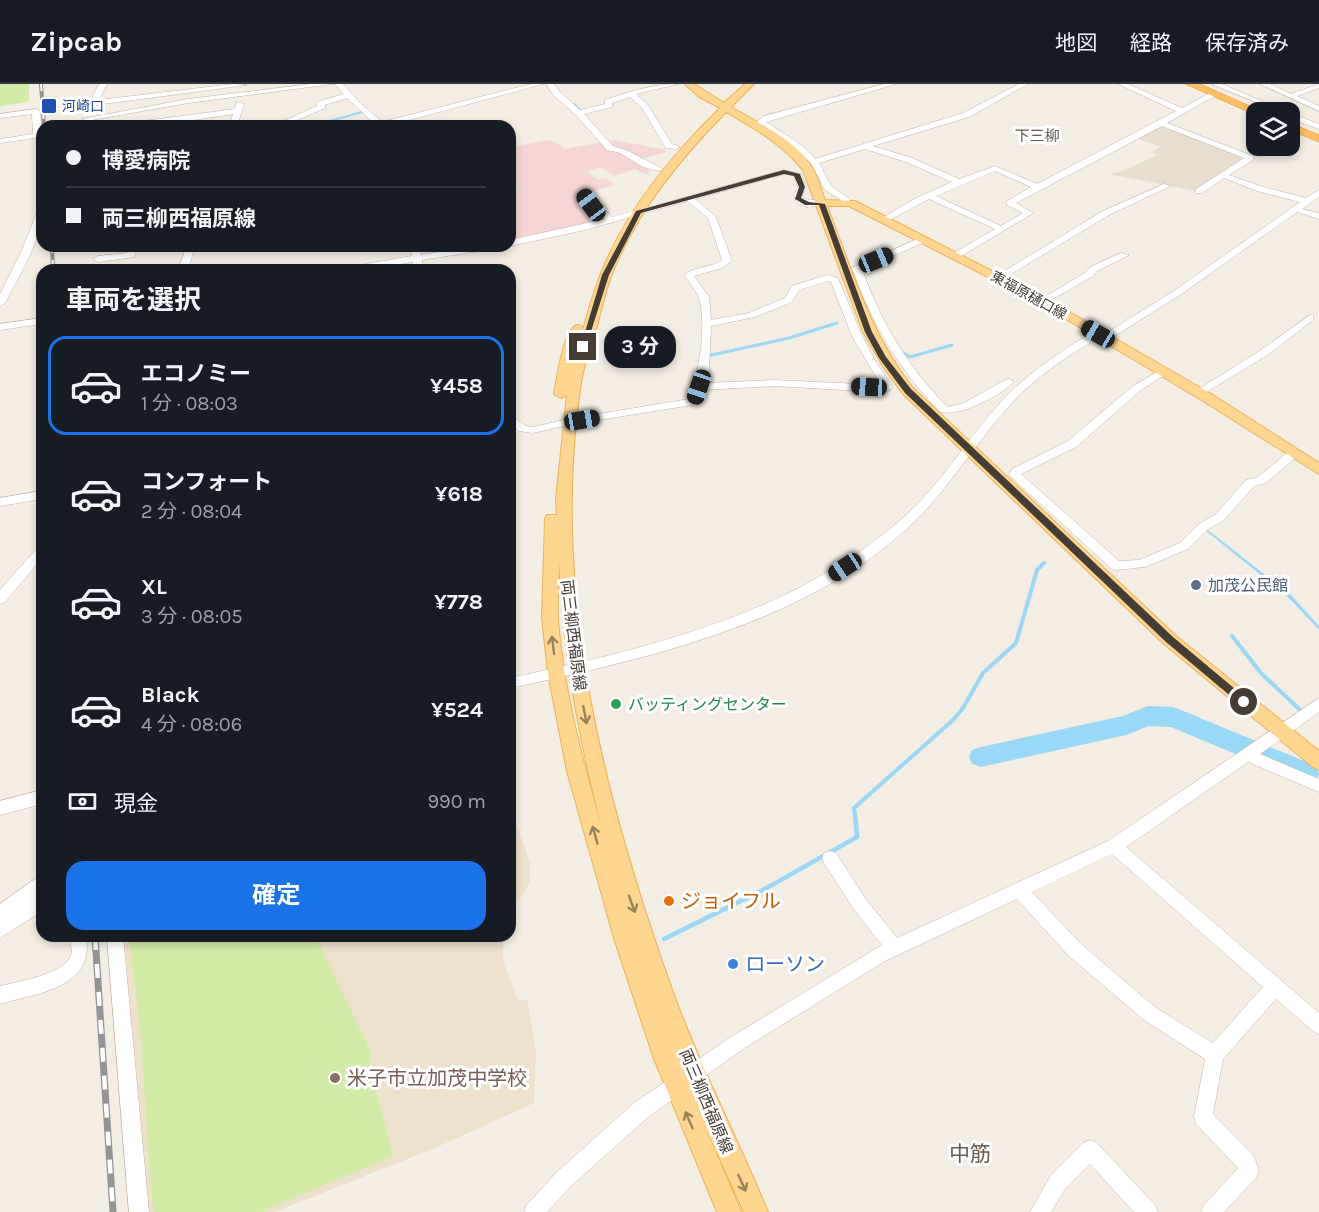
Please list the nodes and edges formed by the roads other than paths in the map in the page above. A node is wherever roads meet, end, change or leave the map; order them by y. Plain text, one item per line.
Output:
1 (103, 84) edge
2 (329, 84) edge
3 (339, 84) edge
4 (538, 84) edge
5 (550, 84) edge
6 (674, 84) edge
7 (689, 84) edge
8 (741, 84) edge
9 (750, 84) edge
10 (892, 84) edge
11 (1024, 84) edge
12 (1122, 84) edge
13 (1191, 84) edge
14 (1202, 84) edge
15 (1264, 84) edge
16 (243, 85) edge
17 (1319, 86) edge
18 (1214, 88) edge
19 (631, 93) junction
20 (349, 95) junction
21 (242, 96) junction
22 (1291, 96) junction
23 (1246, 102) edge
24 (1255, 102) edge
25 (94, 104) junction
26 (721, 105) junction
27 (1246, 105) edge
28 (54, 109) dead end
29 (1319, 109) edge
30 (238, 111) junction
31 (1182, 111) junction
32 (579, 113) junction
33 (0, 116) edge
34 (1300, 119) edge
35 (37, 120) edge
36 (85, 120) edge
37 (94, 120) edge
38 (178, 120) edge
39 (235, 120) edge
40 (293, 120) edge
41 (373, 120) edge
42 (406, 120) edge
43 (1161, 123) junction
44 (1300, 126) edge
45 (1319, 127) edge
46 (1300, 130) edge
47 (1319, 134) edge
48 (36, 135) edge
49 (1319, 139) edge
50 (0, 141) edge
51 (864, 146) junction
52 (676, 147) junction
53 (814, 162) junction
54 (659, 169) junction
55 (1223, 175) junction
56 (959, 182) junction
57 (1167, 186) dead end
58 (1038, 187) junction
59 (1199, 191) dead end
60 (1319, 193) edge
61 (582, 194) dead end
62 (929, 196) junction
63 (688, 198) junction
64 (1306, 201) junction
65 (845, 202) junction
66 (822, 204) junction
67 (1294, 209) junction
68 (633, 214) junction
69 (1319, 216) edge
70 (610, 220) junction
71 (883, 220) junction
72 (36, 226) edge
73 (1001, 230) junction
74 (922, 240) junction
75 (516, 242) edge
76 (133, 252) edge
77 (416, 252) edge
78 (454, 252) edge
79 (1124, 255) dead end
80 (955, 256) junction
81 (416, 258) junction
82 (98, 259) dead end
83 (393, 264) edge
84 (417, 264) edge
85 (998, 278) junction
86 (1042, 302) junction
87 (0, 303) edge
88 (1316, 317) edge
89 (36, 322) edge
90 (706, 324) junction
91 (0, 327) edge
92 (868, 332) junction
93 (1101, 336) junction
94 (1162, 372) junction
95 (1009, 382) dead end
96 (699, 387) junction
97 (1199, 393) junction
98 (516, 423) edge
99 (562, 424) junction
100 (969, 451) junction
101 (1295, 453) junction
102 (1319, 469) edge
103 (36, 496) edge
104 (0, 502) edge
105 (1089, 542) junction
106 (1074, 549) junction
107 (36, 557) edge
108 (0, 599) edge
109 (577, 668) junction
110 (556, 673) junction
111 (516, 681) edge
112 (1319, 704) edge
113 (1281, 732) junction
114 (1252, 752) junction
115 (1319, 762) edge
116 (1319, 786) edge
117 (36, 799) edge
118 (0, 808) edge
119 (1114, 846) junction
120 (830, 858) dead end
121 (36, 886) edge
122 (1019, 889) junction
123 (36, 906) edge
124 (0, 913) edge
125 (0, 930) edge
126 (78, 942) edge
127 (116, 942) edge
128 (894, 948) junction
129 (1275, 987) junction
130 (0, 995) edge
131 (1319, 1025) edge
132 (1215, 1055) junction
133 (693, 1075) junction
134 (675, 1086) junction
135 (139, 1212) edge
136 (534, 1212) edge
137 (729, 1212) edge
138 (756, 1212) edge
139 (1040, 1212) edge
140 (1148, 1212) edge
141 (1211, 1212) edge

1 - 25 street
2 - 21 street
3 - 20 street
4 - 42 street
5 - 32 street
6 - 19 street
7 - 26 main road
8 - 26 main road, 両三柳西福原線
9 - 26 main road, 両三柳西福原線
10 - 53 street
11 - 51 street
12 - 31 street
13 - 18 highway
14 - 23 highway
15 - 22 street
16 - 21 street
16 - 25 street
17 - 22 street
18 - 24 street
18 - 27 highway
18 - 31 street
19 - 32 street
19 - 52 street
20 - 40 street
20 - 41 street
21 - 30 street
21 - 37 street
22 - 29 street
25 - 28 street
25 - 36 street
26 - 52 main road, 両三柳西福原線
26 - 66 main road
26 - 68 main road, 両三柳西福原線
30 - 38 street
30 - 39 street
31 - 43 street
32 - 54 street
33 - 35 street
34 - 45 street
43 - 55 street
43 - 58 street
44 - 47 highway
46 - 49 highway
48 - 50 street
51 - 53 street
51 - 56 street
52 - 54 main road, 両三柳西福原線
53 - 65 street
54 - 68 main road, 両三柳西福原線
55 - 59 street
55 - 64 street
56 - 58 street
56 - 62 street
57 - 85 street
58 - 73 street
60 - 64 street
61 - 70 street
62 - 71 street
62 - 73 street
63 - 66 street
63 - 68 street
63 - 90 street
64 - 67 street
65 - 66 main road
65 - 71 main road, 東福原樋口線
66 - 92 main road
67 - 69 street
67 - 93 street
68 - 70 street
68 - 99 main road, 両三柳西福原線
70 - 75 street
71 - 74 main road, 東福原樋口線
72 - 87 street
73 - 80 street
74 - 80 main road, 東福原樋口線
74 - 92 street
76 - 82 street
77 - 81 street
78 - 81 street
79 - 86 street
80 - 85 main road, 東福原樋口線
81 - 83 street
81 - 84 street
85 - 86 main road, 東福原樋口線
86 - 93 main road, 東福原樋口線
88 - 97 street
89 - 91 street
90 - 92 street
90 - 96 street
92 - 95 street
92 - 96 street
92 - 100 main road
93 - 94 main road, 東福原樋口線
93 - 100 street
94 - 97 main road, 東福原樋口線
94 - 105 street
96 - 99 street
97 - 101 main road, 東福原樋口線
98 - 99 street
99 - 109 main road, 両三柳西福原線
110 -> 99 main road, 両三柳西福原線
100 - 106 main road
100 - 109 street
101 - 102 main road, 東福原樋口線
101 - 105 street
103 - 104 street
105 - 106 street
106 - 113 main road
107 - 108 street
109 - 110 street
109 -> 133 main road, 両三柳西福原線
110 - 111 street
134 -> 110 main road, 両三柳西福原線
112 - 113 street
113 - 114 street
113 - 115 main road
114 - 116 street
114 - 119 street
117 - 118 street
119 - 122 street
119 - 129 street
120 - 128 street
121 - 124 street
122 - 128 street
122 - 132 street
123 - 125 street
126 - 130 street
127 - 135 street
128 - 133 street
129 - 131 street
129 - 132 street
132 - 141 street
133 - 134 street
133 -> 138 main road, 両三柳西福原線
134 - 136 street
137 -> 134 main road, 両三柳西福原線
139 - 140 street

